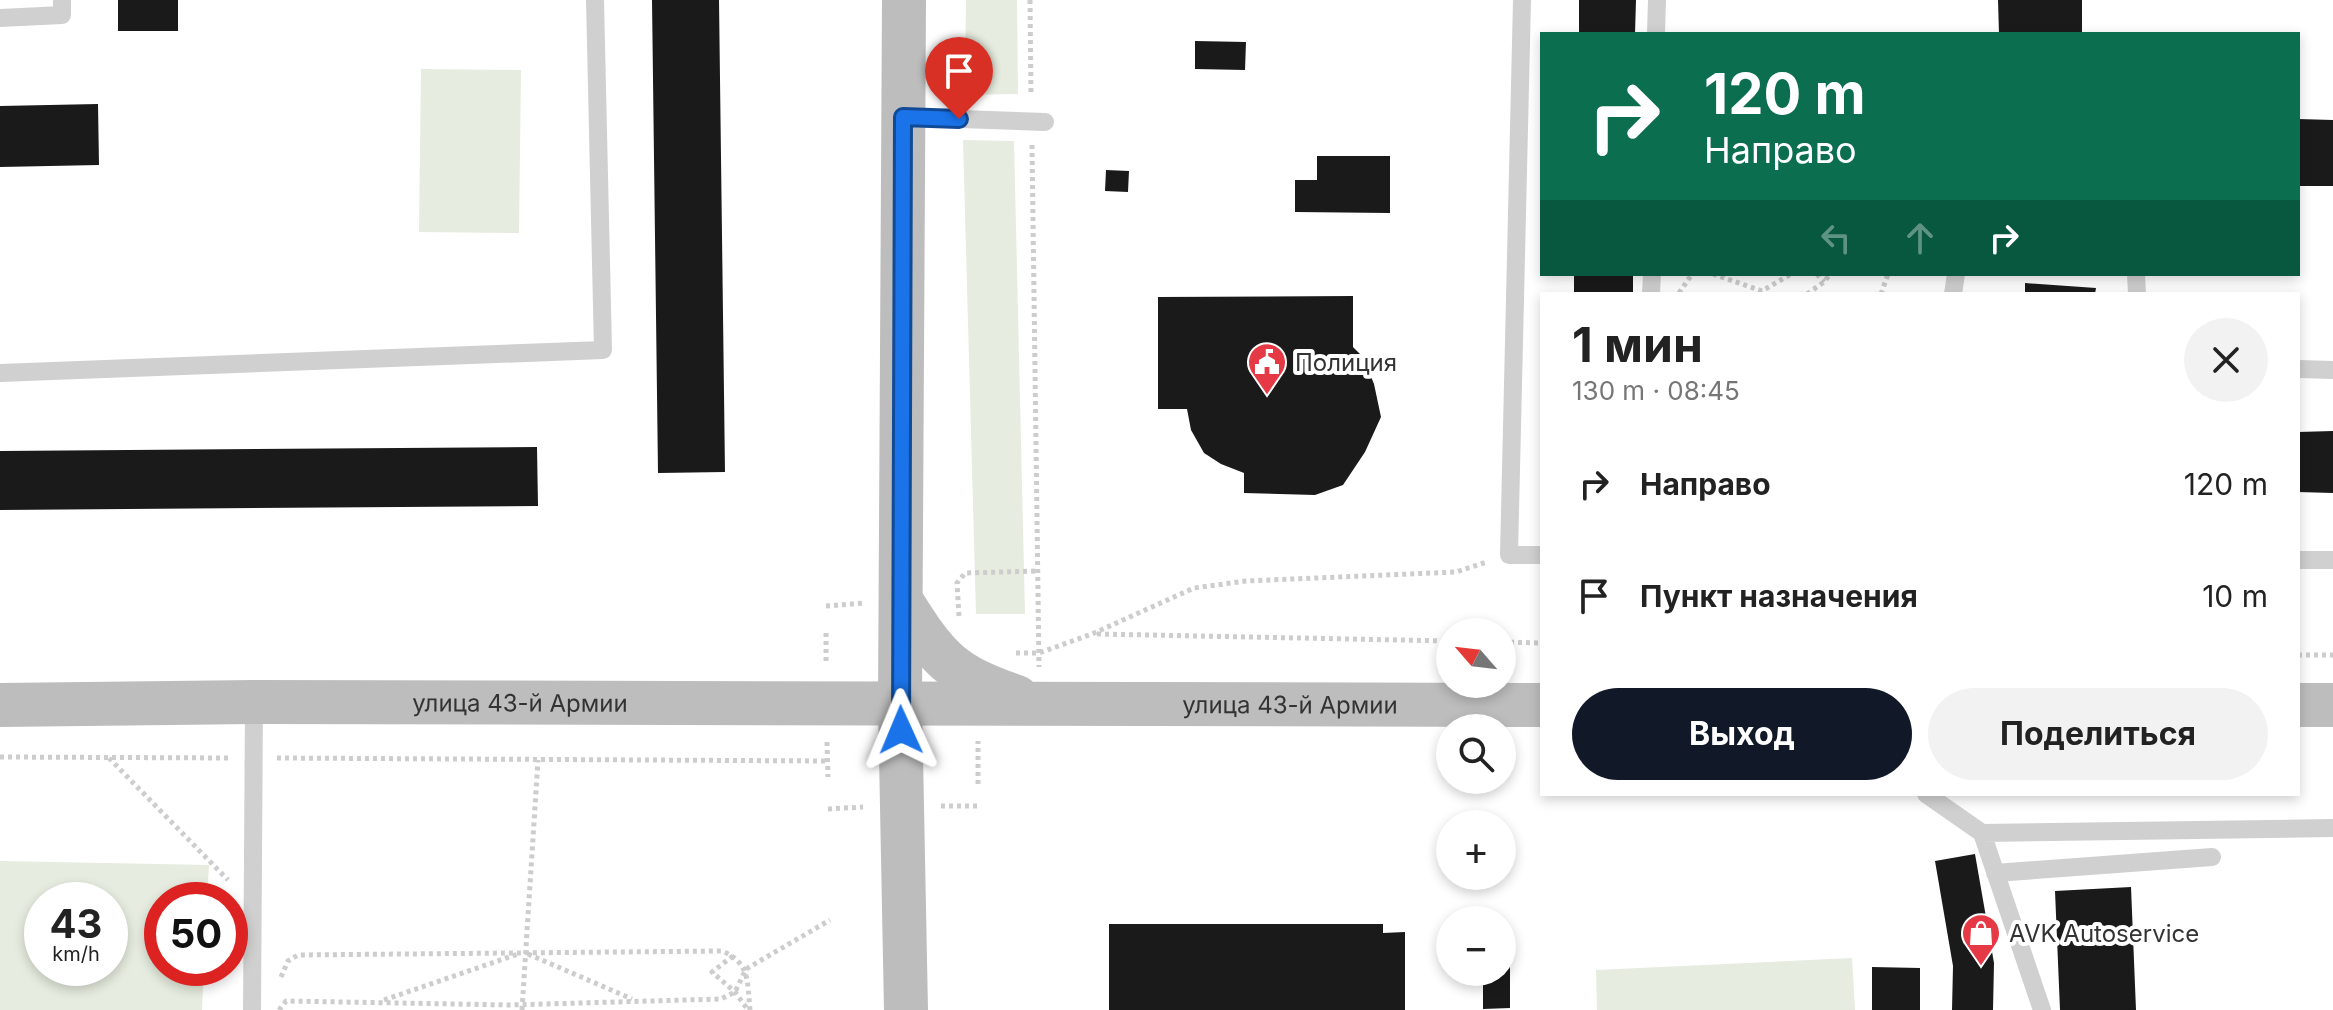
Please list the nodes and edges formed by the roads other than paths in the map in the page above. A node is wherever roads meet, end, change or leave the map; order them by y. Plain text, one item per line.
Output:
1 (62, 0) edge
2 (595, 0) edge
3 (904, 0) edge
4 (1522, 0) edge
5 (1657, 0) edge
6 (0, 18) edge
7 (1656, 32) edge
8 (903, 117) junction
9 (1038, 122) road end
10 (2300, 369) edge
11 (2333, 370) edge
12 (0, 373) edge
13 (1540, 555) edge
14 (2300, 560) edge
15 (2333, 560) edge
16 (901, 600) junction
17 (1039, 686) junction
18 (254, 702) junction
19 (0, 705) edge
20 (900, 705) junction
21 (1540, 705) edge
22 (2300, 705) edge
23 (2333, 705) edge
24 (1929, 796) edge
25 (2333, 828) edge
26 (1982, 833) junction
27 (2212, 857) dead end
28 (1995, 873) junction
29 (252, 1010) edge
30 (906, 1010) edge
31 (2042, 1010) edge

1 - 6 lane
2 - 12 lane
3 - 8 main road
4 - 13 lane
5 - 7 lane
8 - 9 lane
8 - 16 main road
10 - 11 lane
14 - 15 lane
16 - 17 main road, улица 43-й Армии
16 - 20 main road
17 - 20 main road, улица 43-й Армии
17 - 21 main road, улица 43-й Армии
18 - 19 main road, улица 43-й Армии
18 - 20 main road, улица 43-й Армии
18 - 29 lane
20 - 30 main road
22 - 23 main road
24 - 26 lane
25 - 26 lane
26 - 28 lane
27 - 28 lane
28 - 31 lane

